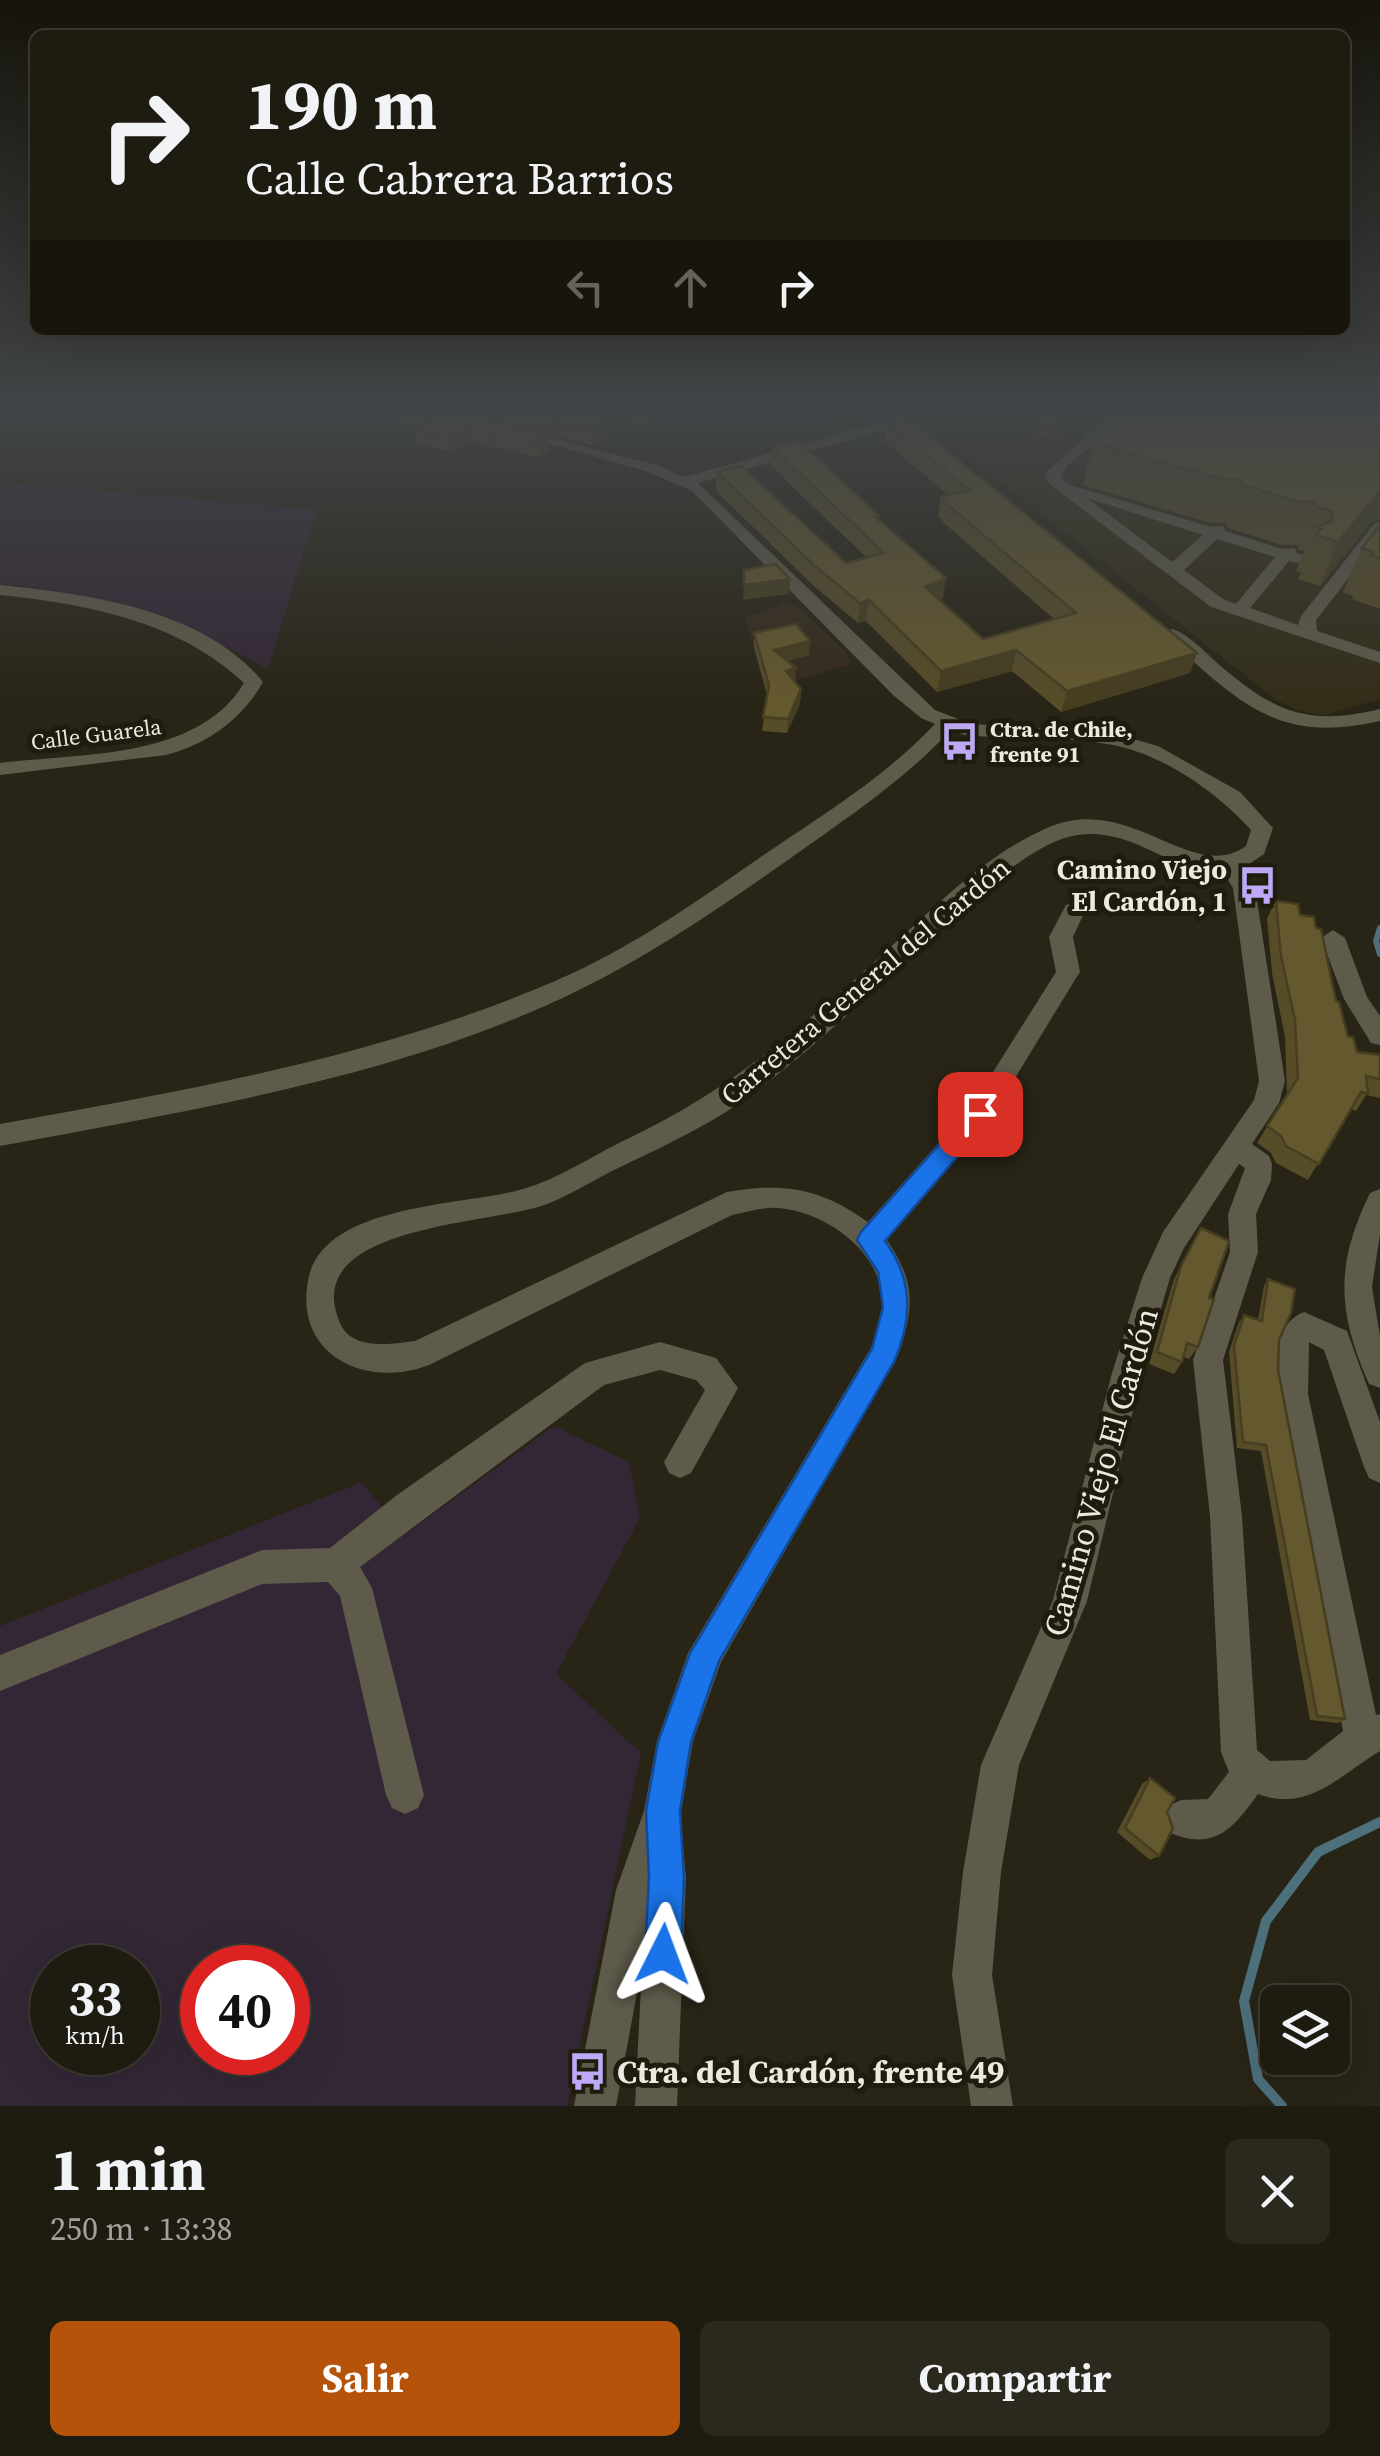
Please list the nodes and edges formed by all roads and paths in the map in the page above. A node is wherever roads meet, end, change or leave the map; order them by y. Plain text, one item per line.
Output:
1 (716, 509) edge
2 (1091, 509) edge
3 (1137, 509) edge
4 (1149, 511) dead end
5 (1380, 527) edge
6 (1218, 529) dead end
7 (1122, 534) junction
8 (1168, 568) junction
9 (0, 590) edge
10 (1240, 611) junction
11 (1151, 618) edge
12 (1308, 633) junction
13 (1380, 636) edge
14 (1374, 656) edge
15 (1380, 715) edge
16 (947, 723) junction
17 (0, 769) edge
18 (1229, 863) junction
19 (1074, 912) dead end
20 (1333, 938) dead end
21 (1380, 1036) edge
22 (0, 1135) edge
23 (1236, 1147) junction
24 (1380, 1201) edge
25 (870, 1240) junction
26 (1380, 1374) edge
27 (680, 1462) dead end
28 (1380, 1468) edge
29 (336, 1565) junction
30 (0, 1673) edge
31 (1372, 1736) edge
32 (1252, 1772) junction
33 (405, 1794) dead end
34 (663, 1811) junction
35 (1182, 1820) dead end
36 (595, 2106) edge
37 (656, 2106) edge
38 (992, 2106) edge

1 - 16 street
2 - 7 street
3 - 10 street
4 - 7 street
5 - 12 street
6 - 8 street
7 - 8 street
8 - 10 street
9 - 17 street, Calle Guarela
10 - 12 street
11 - 15 street
12 - 14 street
13 - 14 street
16 - 18 street
16 - 22 street
18 - 23 street, Camino Viejo El Cardón
18 - 25 street, Carretera General del Cardón
19 - 25 street
20 - 21 street
23 - 32 street
23 - 38 street, Camino Viejo El Cardón
24 - 26 street
25 - 34 street, Carretera General del Cardón
27 - 29 street
28 - 31 street
29 - 30 street
29 - 33 street
31 - 32 street
32 - 35 street
34 - 36 street, Carretera General del Cardón
34 - 37 street, Carretera General del Cardón

